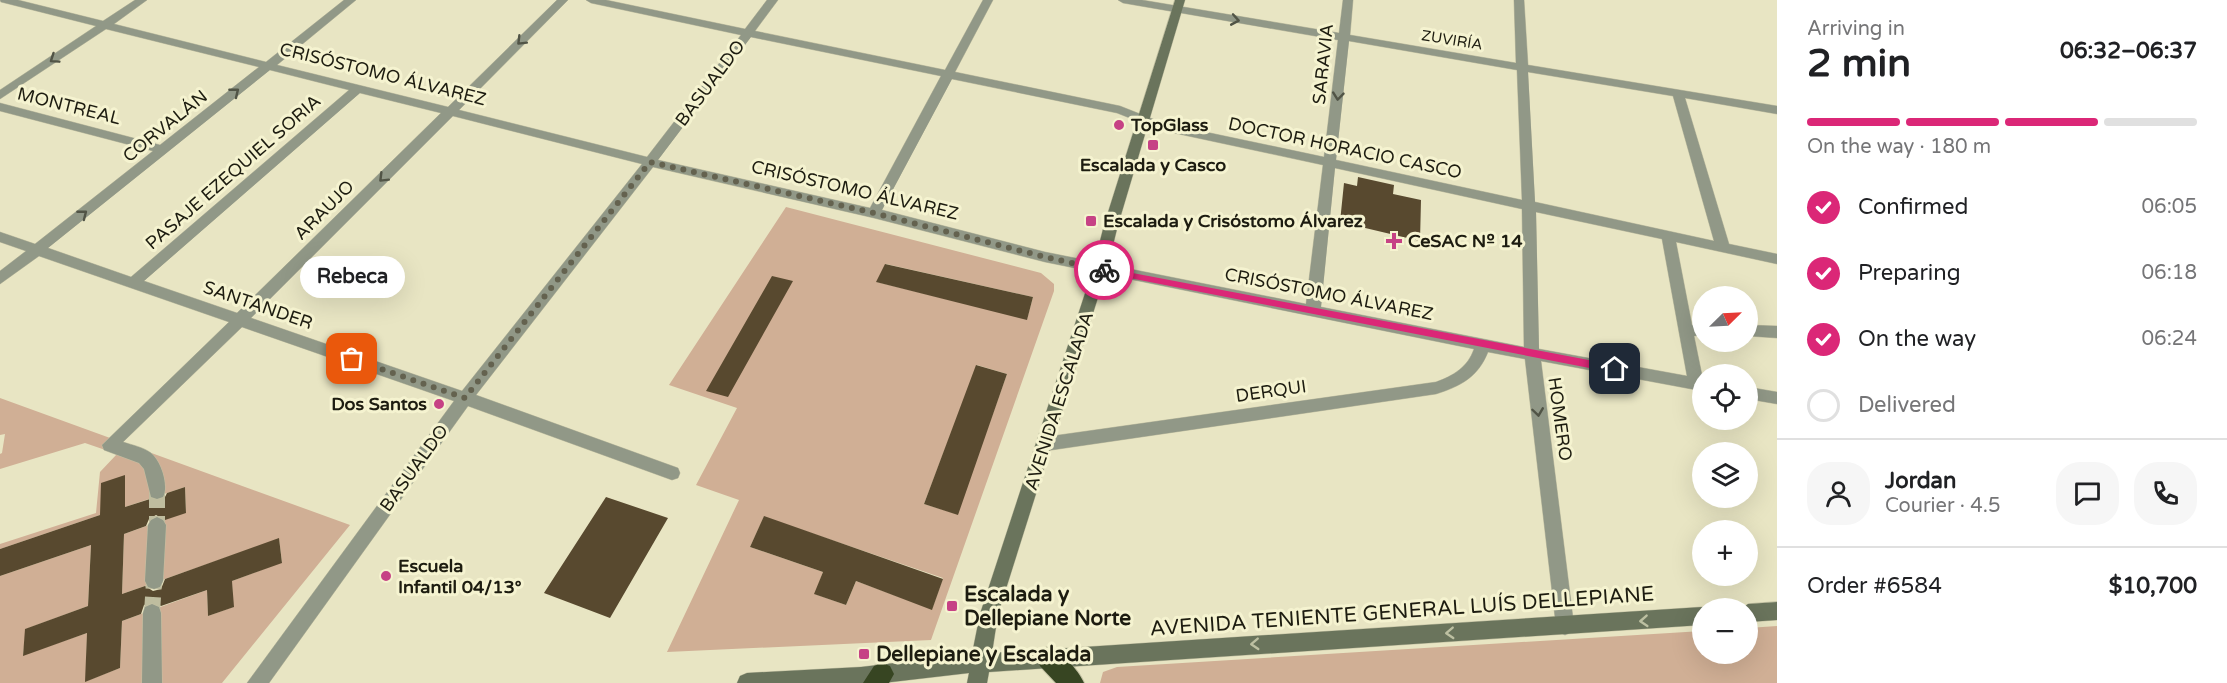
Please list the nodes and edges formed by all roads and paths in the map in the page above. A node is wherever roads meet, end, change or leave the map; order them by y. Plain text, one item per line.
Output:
1 (5, 0) edge
2 (142, 0) edge
3 (351, 0) edge
4 (563, 0) edge
5 (591, 0) edge
6 (773, 0) edge
7 (988, 0) edge
8 (1123, 0) edge
9 (1348, 0) edge
10 (1519, 0) edge
11 (1179, 5) edge
12 (102, 26) junction
13 (747, 32) junction
14 (1344, 38) junction
15 (268, 66) junction
16 (1522, 66) junction
17 (948, 74) junction
18 (357, 89) junction
19 (1678, 94) junction
20 (0, 95) edge
21 (0, 107) edge
22 (1777, 110) edge
23 (451, 111) junction
24 (1144, 120) junction
25 (164, 150) junction
26 (650, 162) junction
27 (1330, 163) junction
28 (1529, 207) junction
29 (874, 213) junction
30 (1668, 236) junction
31 (0, 237) edge
32 (1723, 247) junction
33 (37, 250) junction
34 (1777, 259) edge
35 (1101, 269) junction
36 (0, 279) edge
37 (133, 283) junction
38 (1313, 310) junction
39 (240, 320) junction
40 (1685, 331) junction
41 (1692, 331) edge
42 (1758, 331) edge
43 (1777, 332) edge
44 (1483, 345) junction
45 (1532, 353) junction
46 (1692, 369) edge
47 (1692, 383) edge
48 (1758, 395) edge
49 (465, 398) junction
50 (1777, 398) edge
51 (1045, 444) junction
52 (672, 473) dead end
53 (157, 492) tunnel mouth
54 (157, 525) tunnel mouth
55 (154, 581) tunnel mouth
56 (1777, 611) edge
57 (1758, 612) edge
58 (152, 613) tunnel mouth
59 (1692, 617) edge
60 (1565, 626) junction
61 (1048, 658) junction
62 (979, 663) junction
63 (879, 679) edge
64 (152, 683) edge
65 (257, 683) edge
66 (747, 683) edge
67 (970, 683) edge
68 (977, 683) edge
69 (1072, 683) edge

1 - 12 street, CRISÓSTOMO ÁLVAREZ
2 - 12 street
3 - 15 street, CORVALÁN
4 -> 23 street, ARAUJO
5 - 13 street, DOCTOR HORACIO CASCO
6 - 13 street, BASUALDO
7 - 17 street
8 - 11 street, ZUVIRÍA
9 - 14 street, SARAVIA
10 - 16 street, HOMERO
11 -> 14 street, ZUVIRÍA
11 - 24 main road, AVENIDA ESCALADA
12 - 15 street, CRISÓSTOMO ÁLVAREZ
12 -> 20 street
13 - 17 street, DOCTOR HORACIO CASCO
13 - 26 street, BASUALDO
14 - 16 street, ZUVIRÍA
14 -> 27 street, SARAVIA
15 - 18 street, CRISÓSTOMO ÁLVAREZ
25 -> 15 street, CORVALÁN
16 - 19 street, ZUVIRÍA
16 - 28 street, HOMERO
17 - 24 street, DOCTOR HORACIO CASCO
17 - 29 street
18 - 23 street, CRISÓSTOMO ÁLVAREZ
18 - 37 street, PASAJE EZEQUIEL SORIA
19 - 22 street, ZUVIRÍA
19 - 32 street
21 - 25 street, MONTREAL
23 - 26 street, CRISÓSTOMO ÁLVAREZ
23 -> 39 street, ARAUJO
24 - 27 street, DOCTOR HORACIO CASCO
24 - 35 main road, AVENIDA ESCALADA
33 -> 25 street, CORVALÁN
26 - 29 street, CRISÓSTOMO ÁLVAREZ
26 - 49 street, BASUALDO
27 - 28 street, DOCTOR HORACIO CASCO
27 - 38 street, SARAVIA
28 - 30 street, DOCTOR HORACIO CASCO
28 - 45 street, HOMERO
29 - 35 street, CRISÓSTOMO ÁLVAREZ
30 - 32 street, DOCTOR HORACIO CASCO
30 - 40 street
31 - 33 street, SANTANDER
32 - 34 street, DOCTOR HORACIO CASCO
33 - 36 street, CORVALÁN
33 - 37 street, SANTANDER
35 - 38 street, CRISÓSTOMO ÁLVAREZ
35 - 51 main road, AVENIDA ESCALADA
37 - 39 street, SANTANDER
38 - 44 street, CRISÓSTOMO ÁLVAREZ
39 - 49 street, SANTANDER
39 - 53 street, ARAUJO
40 - 41 street
40 - 46 street
42 - 43 street
44 - 45 street, CRISÓSTOMO ÁLVAREZ
44 - 51 street, DERQUI
45 - 47 street, CRISÓSTOMO ÁLVAREZ
45 -> 60 street, HOMERO
48 - 50 street
49 - 52 street, SANTANDER
49 - 65 street, BASUALDO
51 - 62 main road, AVENIDA ESCALADA
54 - 55 street
56 - 57 main road
58 - 64 street
59 -> 60 main road, AVENIDA TENIENTE GENERAL LUÍS DELLEPIANE
60 -> 61 main road, AVENIDA TENIENTE GENERAL LUÍS DELLEPIANE
61 - 62 main road, AVENIDA TENIENTE GENERAL LUÍS DELLEPIANE
61 - 69 highway
62 - 63 main road, AVENIDA TENIENTE GENERAL LUÍS DELLEPIANE
62 - 67 main road, AVENIDA ESCALADA
62 - 68 main road, AVENIDA ESCALADA
63 - 66 main road, AVENIDA TENIENTE GENERAL LUÍS DELLEPIANE

